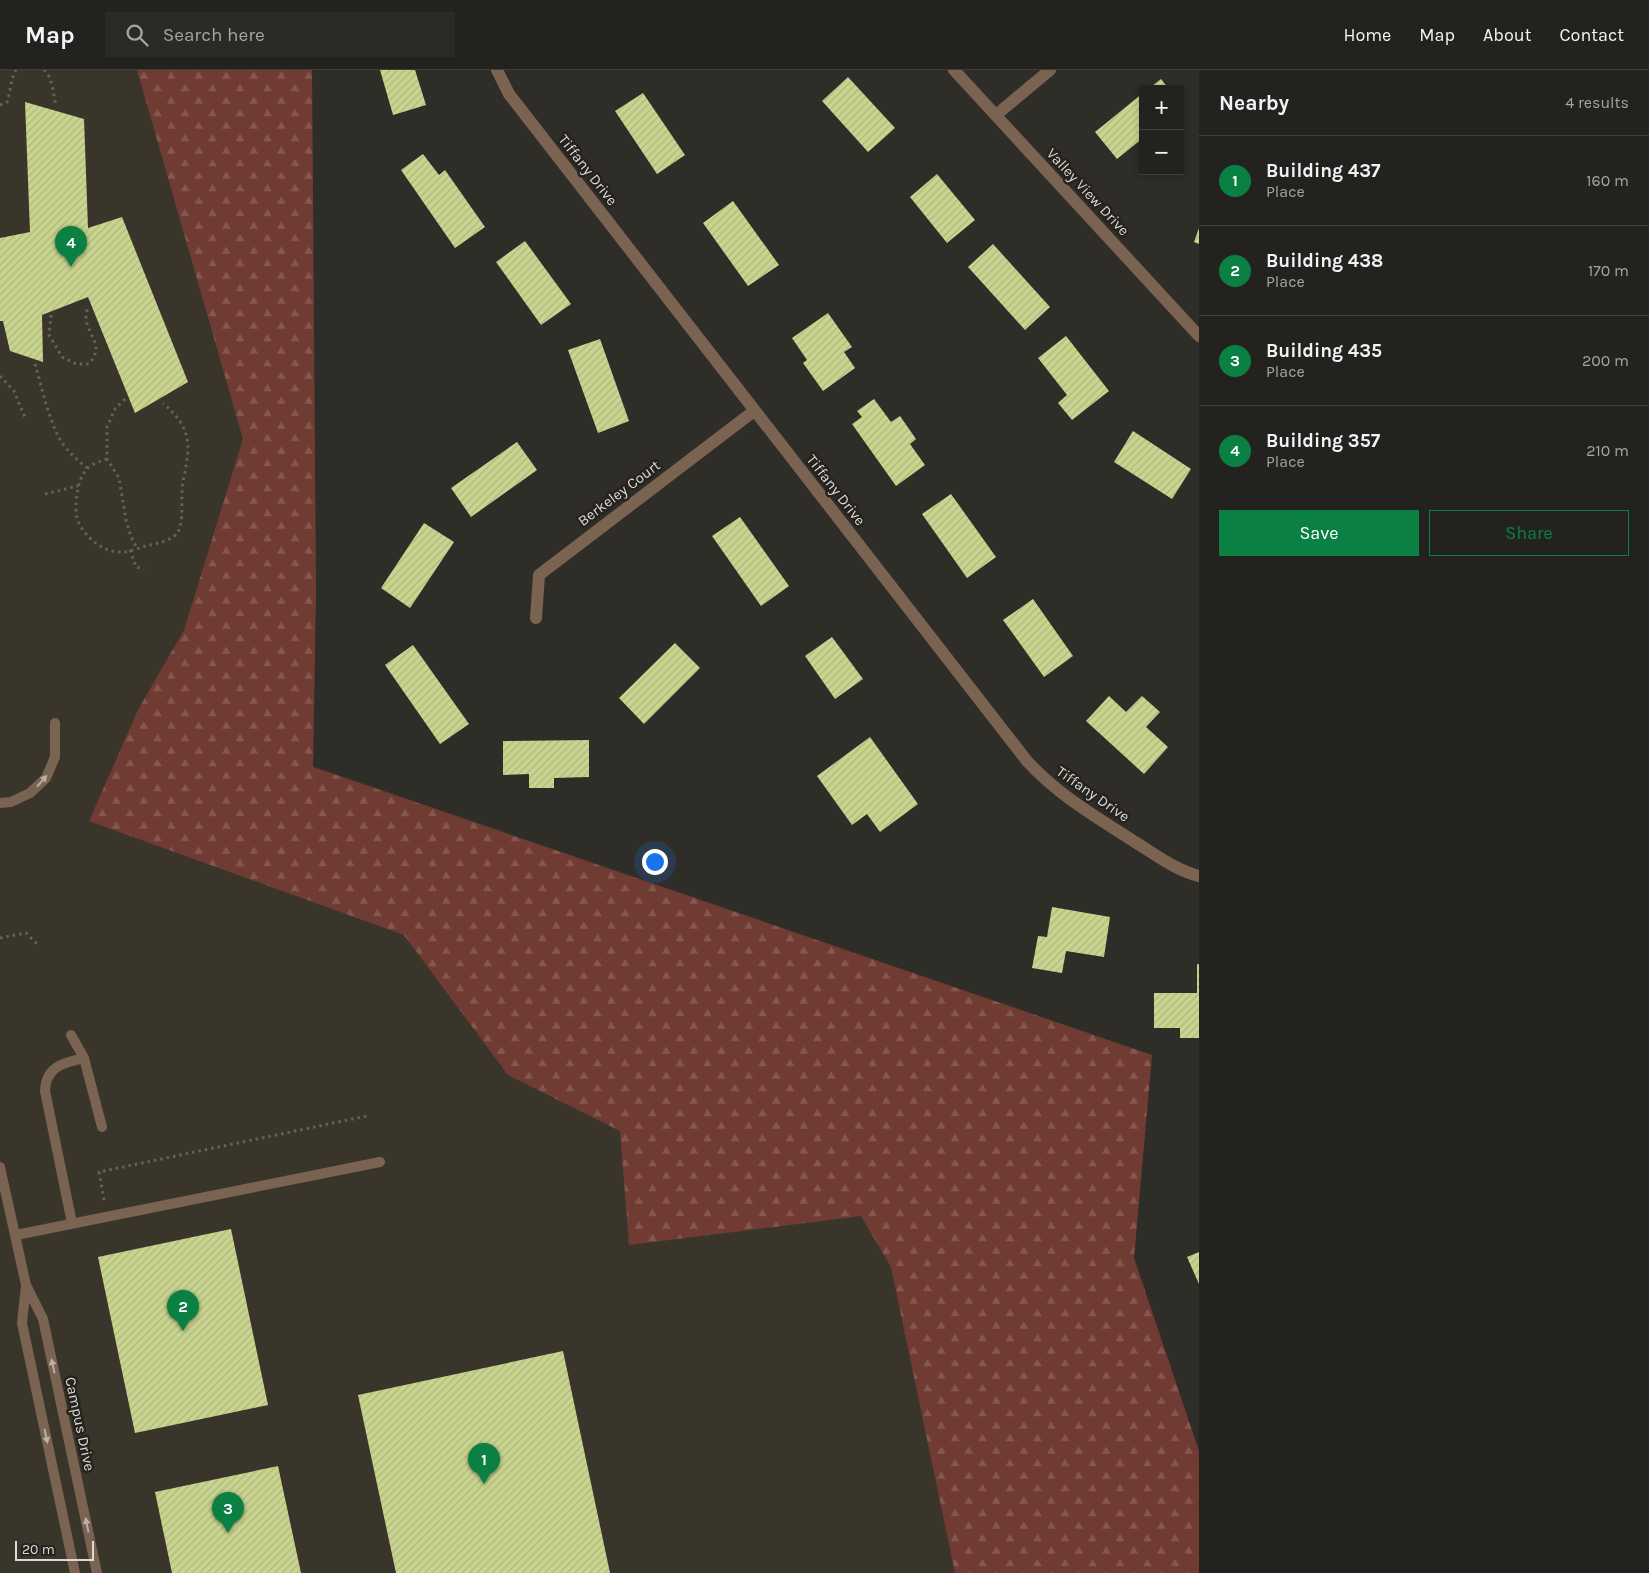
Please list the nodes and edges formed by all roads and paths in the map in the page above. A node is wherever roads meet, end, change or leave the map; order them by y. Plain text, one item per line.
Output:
1 (16, 70) edge
2 (44, 70) edge
3 (497, 70) edge
4 (954, 70) edge
5 (1050, 70) edge
6 (0, 105) edge
7 (56, 105) dead end
8 (996, 116) junction
9 (88, 307) dead end
10 (51, 315) dead end
11 (1199, 336) edge
12 (35, 364) dead end
13 (0, 376) edge
14 (124, 400) dead end
15 (162, 403) dead end
16 (754, 410) junction
17 (26, 420) dead end
18 (107, 459) junction
19 (87, 468) junction
20 (78, 486) junction
21 (45, 494) dead end
22 (138, 548) junction
23 (130, 550) junction
24 (144, 569) dead end
25 (536, 618) dead end
26 (55, 723) dead end
27 (0, 803) edge
28 (1199, 876) edge
29 (0, 938) edge
30 (38, 945) dead end
31 (71, 1035) dead end
32 (84, 1058) junction
33 (367, 1116) dead end
34 (102, 1127) dead end
35 (380, 1162) dead end
36 (0, 1167) edge
37 (105, 1201) dead end
38 (72, 1223) junction
39 (16, 1235) junction
40 (26, 1285) junction
41 (75, 1573) edge
42 (97, 1573) edge

1 - 6 path
2 - 7 path
3 - 16 street, Tiffany Drive
4 - 8 street, Valley View Drive
5 - 8 street
8 - 11 street, Valley View Drive
9 - 10 path
12 - 19 path
13 - 17 path
14 - 18 path
15 - 22 path
16 - 25 street, Berkeley Court
16 - 28 street, Tiffany Drive
18 - 19 path
18 - 22 path
19 - 20 path
20 - 21 path
20 - 23 path
22 - 23 path
23 - 24 path
27 -> 26 lane
29 - 30 path
31 - 32 lane
32 - 34 lane
32 - 38 lane
33 - 37 path
35 - 38 lane
36 - 39 lane, Campus Drive
38 - 39 lane
39 - 40 lane, Campus Drive
40 -> 41 lane, Campus Drive
42 -> 40 lane, Campus Drive

